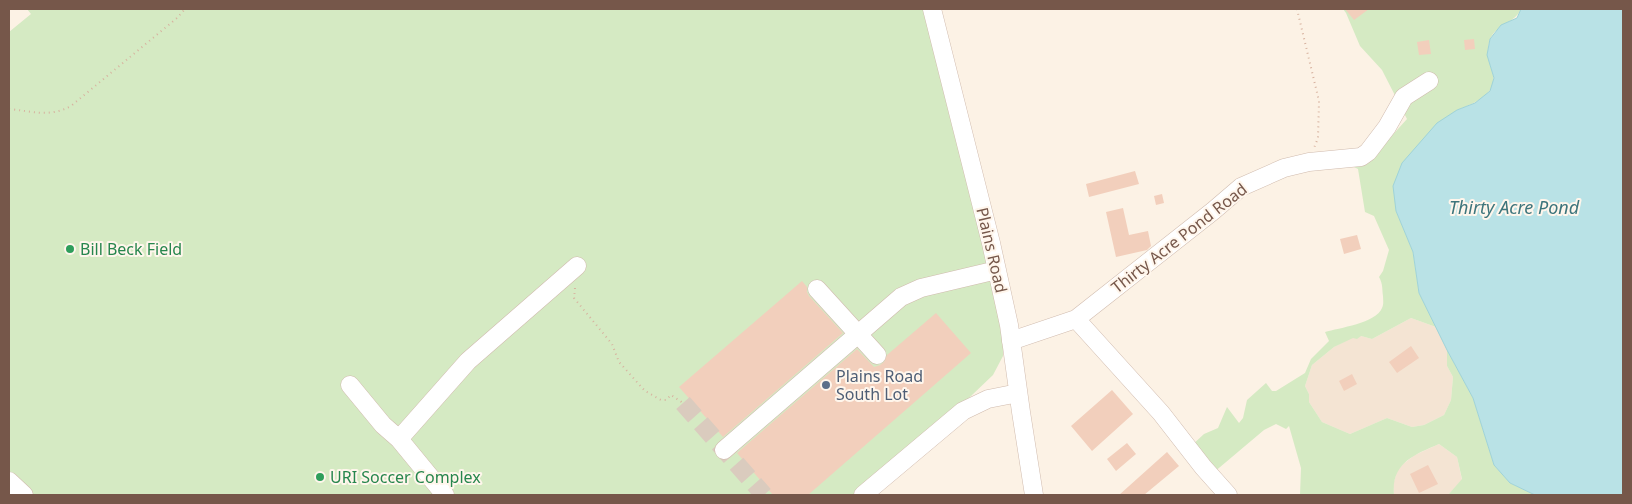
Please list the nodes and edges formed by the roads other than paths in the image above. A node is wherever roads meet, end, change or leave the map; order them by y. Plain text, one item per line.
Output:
1 (932, 9) edge
2 (1429, 81) dead end
3 (577, 266) road end
4 (997, 270) junction
5 (817, 289) dead end
6 (1076, 319) junction
7 (858, 334) junction
8 (1011, 341) junction
9 (876, 355) dead end
10 (350, 385) dead end
11 (1018, 393) junction
12 (399, 439) junction
13 (724, 450) dead end
14 (9, 481) edge
15 (24, 495) edge
16 (445, 495) edge
17 (863, 495) edge
18 (1034, 495) edge
19 (1228, 495) edge

1 - 4 street, Plains Road
2 - 6 street, Thirty Acre Pond Road
3 - 12 street
4 - 7 street
4 - 8 street, Plains Road
5 - 7 street
6 - 8 street, Thirty Acre Pond Road
6 - 19 street
7 - 9 street
7 - 13 street
8 - 11 street, Plains Road
10 - 12 street
11 - 17 street
11 - 18 street, Plains Road
12 - 16 street
14 - 15 street

